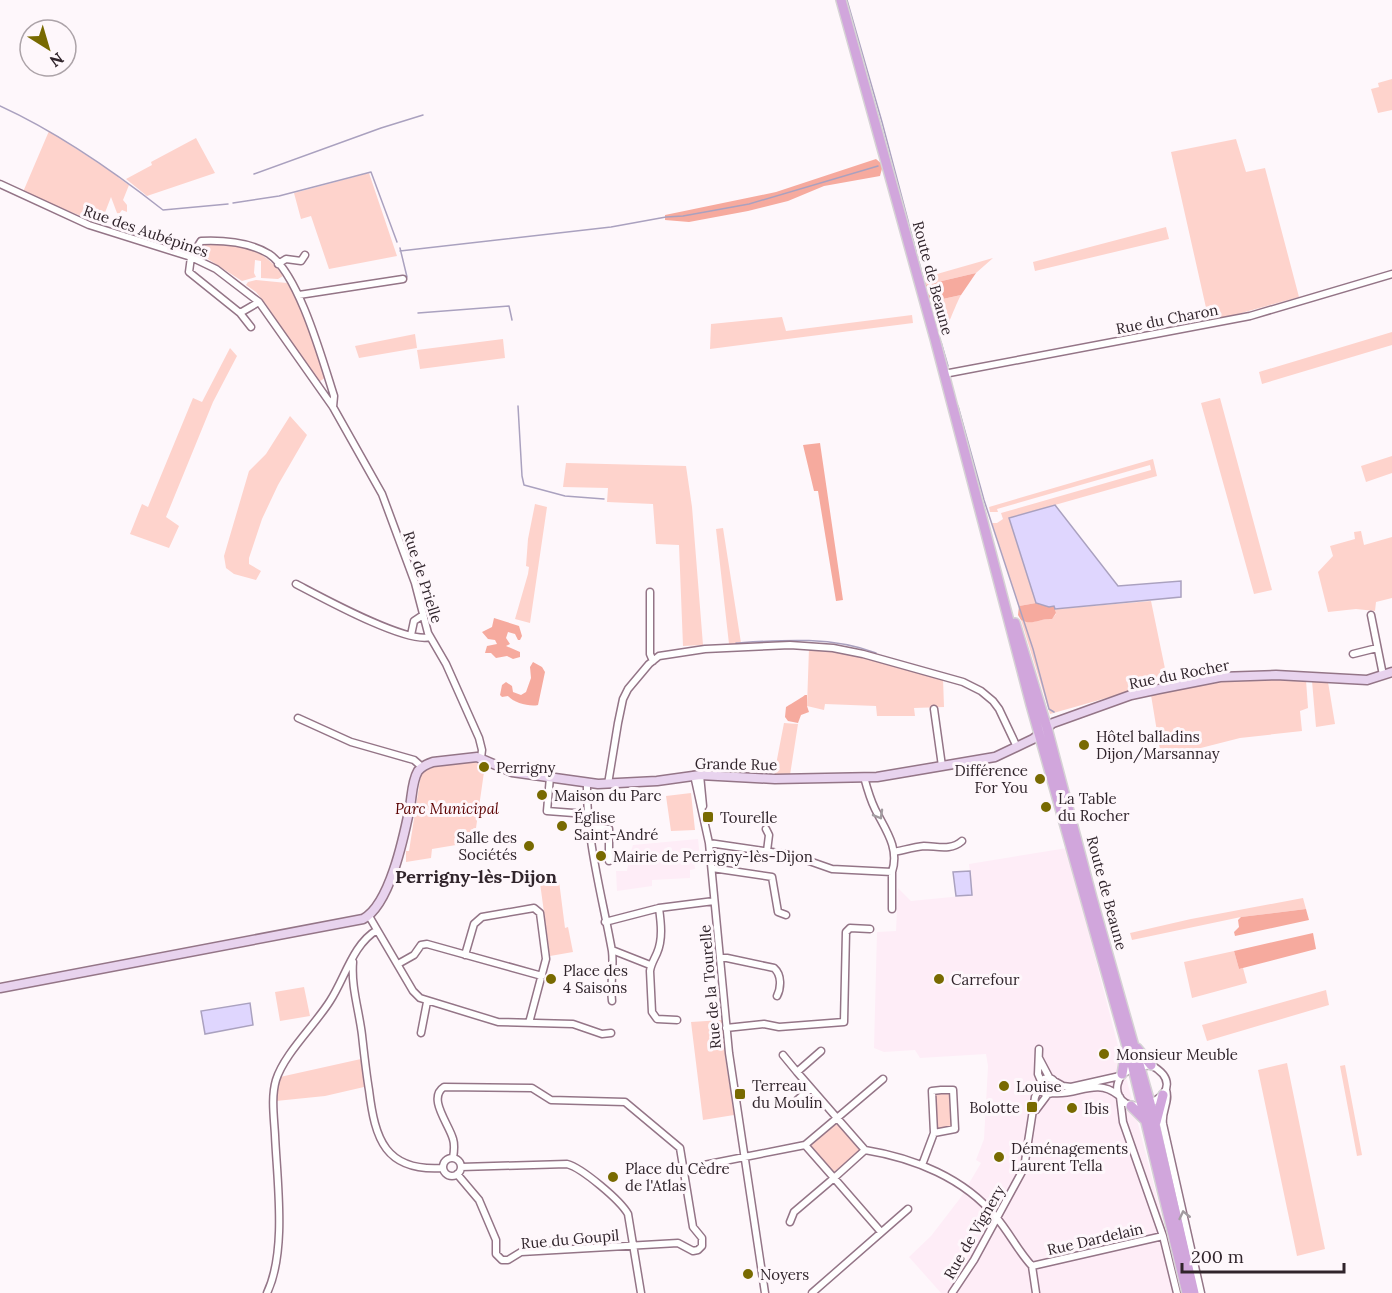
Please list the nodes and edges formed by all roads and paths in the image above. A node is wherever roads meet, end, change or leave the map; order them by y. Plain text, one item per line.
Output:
1 (842, 0) edge
2 (0, 184) edge
3 (305, 255) dead end
4 (191, 257) junction
5 (278, 264) junction
6 (1392, 274) edge
7 (403, 279) dead end
8 (299, 295) junction
9 (259, 302) junction
10 (240, 313) junction
11 (251, 327) dead end
12 (944, 374) junction
13 (333, 407) junction
14 (296, 584) dead end
15 (650, 592) dead end
16 (423, 615) junction
17 (1371, 615) dead end
18 (411, 635) junction
19 (430, 637) junction
20 (1377, 648) junction
21 (1353, 654) dead end
22 (653, 661) junction
23 (1388, 674) edge
24 (934, 709) dead end
25 (298, 718) dead end
26 (1044, 731) junction
27 (1017, 747) junction
28 (481, 758) junction
29 (942, 766) junction
30 (422, 767) junction
31 (697, 775) junction
32 (550, 777) junction
33 (864, 777) junction
34 (587, 783) junction
35 (608, 784) junction
36 (587, 814) junction
37 (590, 827) junction
38 (766, 829) dead end
39 (962, 841) dead end
40 (709, 843) junction
41 (767, 851) junction
42 (894, 852) junction
43 (609, 861) dead end
44 (711, 867) junction
45 (892, 872) junction
46 (714, 902) junction
47 (659, 908) junction
48 (892, 909) dead end
49 (778, 912) junction
50 (786, 915) dead end
51 (369, 916) junction
52 (772, 917) dead end
53 (606, 922) junction
54 (870, 929) dead end
55 (378, 930) junction
56 (612, 950) junction
57 (465, 955) junction
58 (721, 958) junction
59 (353, 959) junction
60 (398, 964) junction
61 (650, 965) junction
62 (542, 976) junction
63 (0, 988) edge
64 (777, 996) dead end
65 (612, 1001) dead end
66 (428, 1002) junction
67 (677, 1020) dead end
68 (529, 1023) junction
69 (726, 1028) junction
70 (421, 1033) dead end
71 (611, 1033) dead end
72 (1130, 1045) junction
73 (1039, 1049) dead end
74 (821, 1051) dead end
75 (783, 1055) dead end
76 (1039, 1058) junction
77 (1151, 1065) junction
78 (1137, 1067) junction
79 (797, 1072) junction
80 (1121, 1075) junction
81 (1049, 1077) junction
82 (883, 1078) dead end
83 (1056, 1082) junction
84 (1041, 1084) junction
85 (811, 1088) junction
86 (1051, 1093) junction
87 (1164, 1093) junction
88 (1119, 1096) junction
89 (1146, 1104) junction
90 (784, 1105) dead end
91 (1130, 1105) junction
92 (1034, 1113) junction
93 (1122, 1117) junction
94 (837, 1118) junction
95 (1147, 1121) junction
96 (1155, 1127) junction
97 (934, 1133) junction
98 (805, 1145) junction
99 (866, 1150) junction
100 (453, 1158) junction
101 (744, 1158) junction
102 (922, 1165) junction
103 (461, 1167) junction
104 (443, 1168) junction
105 (684, 1169) junction
106 (458, 1174) junction
107 (834, 1178) junction
108 (908, 1209) dead end
109 (998, 1218) junction
110 (790, 1222) dead end
111 (881, 1232) junction
112 (1163, 1236) junction
113 (633, 1246) junction
114 (1032, 1266) junction
115 (267, 1293) edge
116 (641, 1293) edge
117 (765, 1293) edge
118 (812, 1293) edge
119 (952, 1293) edge
120 (1036, 1293) edge
121 (1177, 1293) edge
122 (1187, 1293) edge
123 (1194, 1293) edge
124 (1202, 1293) edge

1 - 12 main road, Route de Beaune
2 - 4 street, Rue des Aubépines
3 - 5 street
4 - 5 street
4 - 9 street, Rue des Aubépines
4 - 10 street
5 - 8 street
6 - 12 street, Rue du Charon
7 - 8 street
8 - 13 street
9 - 10 street
9 - 13 street, Rue des Aubépines
10 - 11 street
12 - 26 main road, Route de Beaune
13 - 16 street, Rue de Prielle
14 - 18 street
15 - 22 street
16 - 18 street
16 - 19 street, Rue de Prielle
17 - 20 street
18 - 19 street
19 - 28 street, Rue de Prielle
20 - 21 street
20 - 23 street
22 - 27 street
22 - 35 street
23 - 26 main road, Rue du Rocher
24 - 29 street
25 - 30 street
26 - 27 main road, Rue du Rocher
26 - 72 main road, Route de Beaune
27 - 29 main road, Grande Rue
28 - 30 main road, Grande Rue
28 - 32 main road, Grande Rue
29 - 33 main road, Grande Rue
30 - 51 main road
31 - 33 main road, Grande Rue
31 - 35 main road, Grande Rue
31 - 40 street, Rue de la Tourelle
32 - 34 main road, Grande Rue
32 - 36 street
33 -> 42 street
34 - 35 main road, Grande Rue
34 - 36 street
36 - 37 street
37 - 43 street
37 - 53 street
38 - 41 street
39 - 42 street
40 - 41 street
40 - 44 street, Rue de la Tourelle
41 - 45 street
42 - 45 street
44 - 46 street, Rue de la Tourelle
44 - 49 street
45 - 48 street
46 - 47 street
46 - 58 street, Rue de la Tourelle
47 - 53 street
47 - 61 street
49 - 50 street
49 - 52 street
51 - 55 street
51 - 63 main road
53 - 56 street
54 - 69 street
55 - 59 street
55 - 60 street
56 - 61 street
56 - 65 street
57 - 60 street
57 - 62 street
57 - 62 street
58 - 64 street
58 - 69 street, Rue de la Tourelle
59 - 104 street
59 - 115 street
60 - 66 street
61 - 67 street
62 - 68 street
66 - 68 street
66 - 70 street
68 - 71 street
69 - 101 street, Rue de la Tourelle
72 - 77 main road
72 - 78 main road, Route de Beaune
72 - 80 main road
73 - 76 street, Rue de Vignery
74 - 79 street
75 - 79 street
76 - 81 street
76 - 84 street, Rue de Vignery
77 - 78 street
77 - 87 street
78 - 80 street
78 - 89 main road, Route de Beaune
79 - 85 street
80 - 83 street
80 - 88 street
81 - 83 street
81 - 84 street
82 - 94 street
83 - 86 street
84 - 86 street
84 - 92 street, Rue de Vignery
85 - 90 street
85 - 94 street
86 - 88 street
86 - 92 street, Rue de Vignery
87 - 89 street
87 - 96 main road
124 -> 87 street
88 - 91 street
88 - 93 street
89 - 91 street
89 - 95 main road, Route de Beaune
89 - 96 main road, Route de Beaune
91 - 93 street
91 - 95 main road
92 - 109 street, Rue de Vignery
93 - 112 street
94 - 98 street
94 - 99 street
95 - 122 main road, Route de Beaune
96 - 123 main road, Route de Beaune
97 - 97 street
97 - 102 street
98 - 101 street
98 - 107 street
99 - 102 street
99 - 107 street
100 - 103 street
100 - 104 street
100 - 105 street
101 - 105 street
101 - 117 street, Rue de la Tourelle
102 - 109 street
103 - 106 street
103 - 113 street
104 - 106 street
105 - 113 street
106 - 113 street, Rue du Goupil
107 - 110 street
107 - 111 street
108 - 111 street
109 - 114 street
109 - 119 street, Rue de Vignery
111 - 118 street
112 - 114 street, Rue Dardelain
112 - 121 street
113 - 116 street
114 - 120 street

